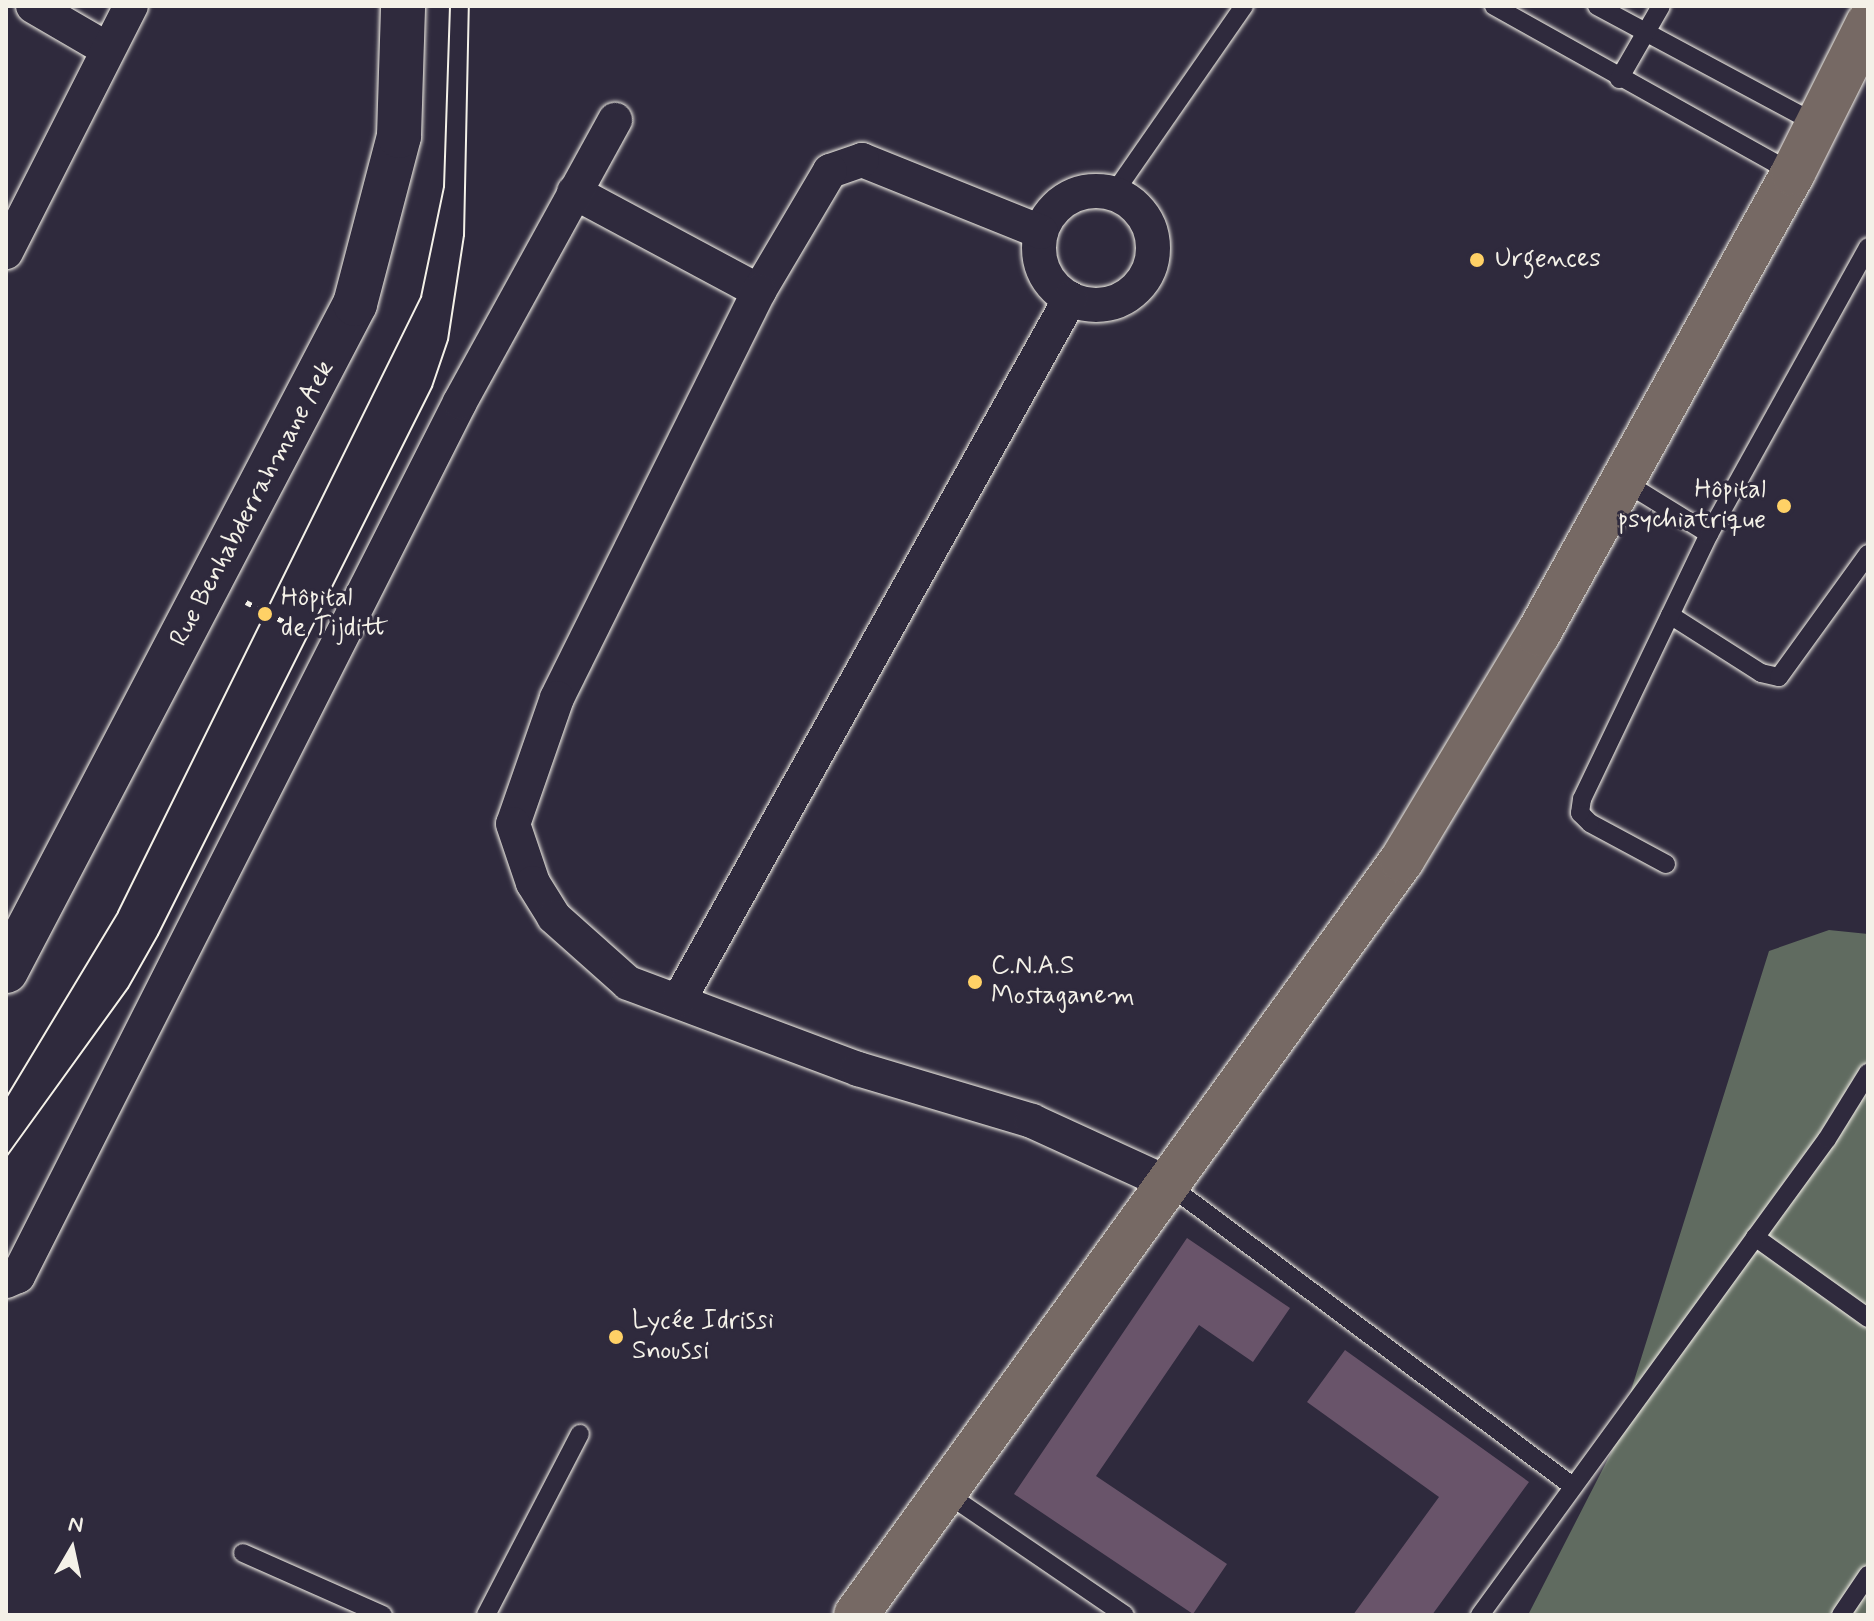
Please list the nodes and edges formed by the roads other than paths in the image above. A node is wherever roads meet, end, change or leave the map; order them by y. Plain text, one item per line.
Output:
1 (33, 6) edge
2 (131, 6) edge
3 (403, 6) edge
4 (1244, 6) edge
5 (1494, 6) edge
6 (1597, 6) edge
7 (1661, 6) edge
8 (1868, 23) edge
9 (1645, 34) junction
10 (107, 49) junction
11 (1619, 79) junction
12 (615, 120) dead end
13 (1819, 125) junction
14 (1793, 173) junction
15 (574, 192) junction
16 (1114, 193) junction
17 (1041, 232) junction
18 (1868, 247) edge
19 (6, 252) edge
20 (759, 291) junction
21 (1070, 299) junction
22 (1623, 481) junction
23 (1709, 534) junction
24 (1868, 554) edge
25 (1670, 615) junction
26 (1666, 864) dead end
27 (6, 971) edge
28 (679, 1000) junction
29 (1868, 1073) edge
30 (1165, 1182) junction
31 (1755, 1237) junction
32 (6, 1281) edge
33 (1868, 1318) edge
34 (580, 1434) dead end
35 (1571, 1485) junction
36 (943, 1491) junction
37 (243, 1553) dead end
38 (1868, 1575) edge
39 (383, 1615) edge
40 (486, 1615) edge
41 (856, 1615) edge
42 (1125, 1615) edge
43 (1480, 1615) edge
44 (1841, 1615) edge

1 - 10 street
2 - 10 street
3 - 27 main road, Rue Benhabderrahmane Aek
4 - 16 lane
5 - 11 lane
6 - 9 lane
7 - 9 lane
8 - 13 main road
9 - 11 lane
9 - 13 lane
10 - 19 street
11 - 14 lane
12 - 15 street
13 - 14 main road
14 - 22 main road
15 - 20 street
15 - 32 street
16 - 17 street
16 - 21 street
17 - 20 street
17 - 21 street
18 - 23 lane
20 - 28 street
21 - 28 street
22 - 23 lane
22 - 30 main road
23 - 25 lane
24 - 25 lane
25 - 26 lane
28 - 30 street
29 - 31 lane
30 - 35 lane
30 - 36 main road
31 - 33 lane
31 - 35 lane
34 - 40 lane
35 - 43 lane
36 - 41 main road
36 - 42 lane
37 - 39 lane
38 - 44 lane

